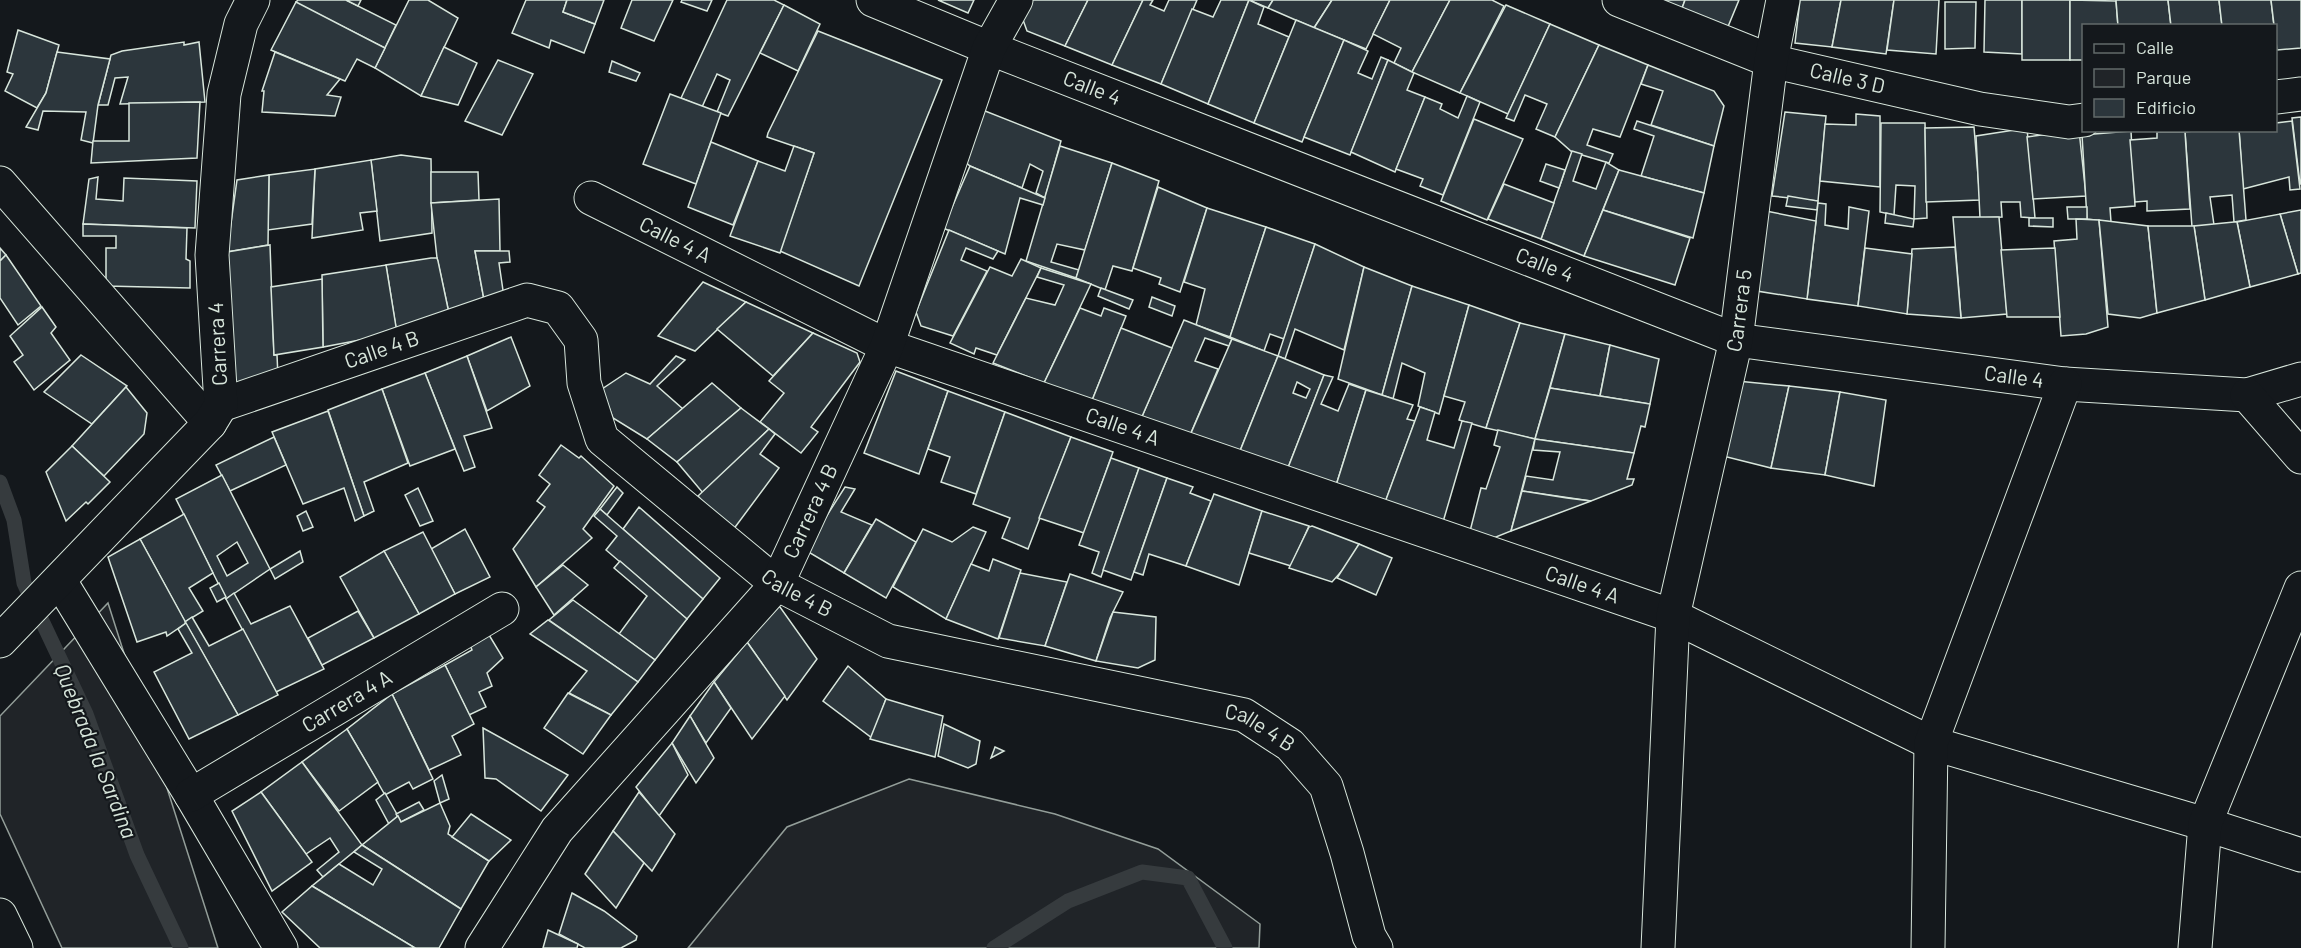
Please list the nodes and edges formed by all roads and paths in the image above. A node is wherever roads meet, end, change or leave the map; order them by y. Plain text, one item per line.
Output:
1 (254, 0) edge
2 (873, 0) edge
3 (1016, 0) edge
4 (1618, 0) edge
5 (1783, 0) edge
6 (988, 48) junction
7 (1771, 61) junction
8 (2301, 94) edge
9 (2277, 98) edge
10 (2082, 120) edge
11 (0, 183) edge
12 (591, 198) dead end
13 (1736, 340) junction
14 (887, 346) junction
15 (2301, 379) edge
16 (2065, 384) junction
17 (2247, 395) junction
18 (216, 414) junction
19 (2301, 457) edge
20 (777, 584) junction
21 (54, 586) junction
22 (2301, 588) edge
23 (502, 609) dead end
24 (1673, 616) junction
25 (0, 641) edge
26 (1931, 743) junction
27 (191, 795) junction
28 (2205, 824) junction
29 (2301, 855) edge
30 (0, 915) edge
31 (16, 948) edge
32 (281, 948) edge
33 (482, 948) edge
34 (1376, 948) edge
35 (1658, 948) edge
36 (1928, 948) edge
37 (2195, 948) edge

1 - 18 street, Carrera 4
2 - 6 street, Calle 4
3 - 6 street, Carrera 4 B
4 - 7 street, Calle 3 D
5 - 7 street, Carrera 5
6 - 13 street, Calle 4
6 - 14 street, Carrera 4 B
7 - 10 street, Calle 3 D
7 - 13 street, Carrera 5
8 - 9 street
11 - 18 street
12 - 14 street, Calle 4 A
13 - 16 street, Calle 4
13 - 24 street, Carrera 5
14 - 20 street, Carrera 4 B
14 - 24 street, Calle 4 A
15 - 17 street, Calle 4
16 - 17 street, Calle 4
16 - 26 street
17 - 19 street
18 - 20 street, Calle 4 B
18 - 21 street
20 - 33 street, Carrera 4 B
20 - 34 street, Calle 4 B
21 - 25 street
21 - 27 street
22 - 28 street
23 - 27 street, Carrera 4 A
24 - 26 street, Calle 4 A
24 - 35 street, Carrera 5
26 - 28 street, Calle 4 A
26 - 36 street
27 - 32 street
28 - 29 street, Calle 4 A
28 - 37 street
30 - 31 street

